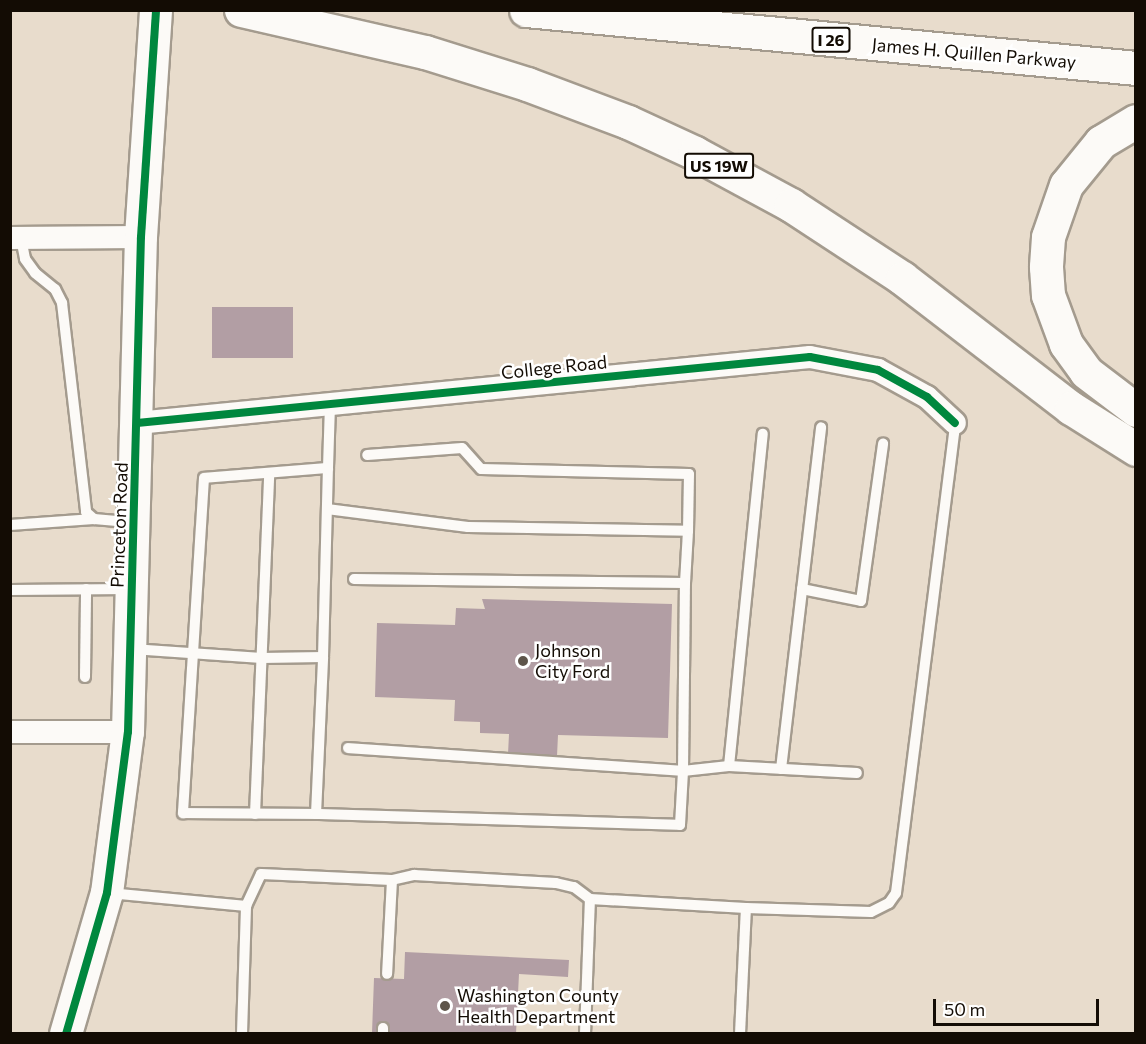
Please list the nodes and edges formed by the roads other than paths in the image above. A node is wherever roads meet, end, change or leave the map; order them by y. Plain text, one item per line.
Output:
1 (156, 10) edge
2 (241, 10) edge
3 (526, 10) edge
4 (1136, 68) edge
5 (1136, 121) edge
6 (141, 237) junction
7 (16, 238) edge
8 (330, 405) junction
9 (1136, 410) edge
10 (137, 423) junction
11 (955, 423) joint
12 (821, 427) dead end
13 (763, 434) dead end
14 (883, 444) dead end
15 (1136, 449) edge
16 (367, 455) dead end
17 (328, 468) junction
18 (269, 473) junction
19 (327, 509) junction
20 (94, 519) junction
21 (134, 522) junction
22 (10, 525) edge
23 (688, 531) junction
24 (354, 579) dead end
25 (685, 583) junction
26 (86, 589) junction
27 (132, 589) junction
28 (802, 589) junction
29 (10, 590) edge
30 (130, 649) junction
31 (193, 655) junction
32 (323, 657) junction
33 (262, 658) junction
34 (85, 677) dead end
35 (10, 732) edge
36 (128, 732) junction
37 (348, 748) dead end
38 (729, 766) junction
39 (781, 769) junction
40 (682, 771) junction
41 (857, 773) dead end
42 (255, 814) junction
43 (316, 814) junction
44 (392, 880) junction
45 (108, 893) junction
46 (590, 900) junction
47 (246, 906) junction
48 (746, 908) junction
49 (387, 974) dead end
50 (66, 1034) edge
51 (242, 1034) edge
52 (585, 1034) edge
53 (740, 1034) edge

1 - 6 street, Princeton Road
2 - 15 highway, US 19W
3 - 4 highway, James H. Quillen Parkway / I 26
5 - 9 highway
6 - 7 street
6 - 10 street, Princeton Road
7 - 20 lane
8 - 10 street, College Road
8 - 11 street, College Road
8 - 17 lane
10 - 21 street, Princeton Road
11 - 48 lane
12 - 28 lane
13 - 38 lane
14 - 28 lane
16 - 23 lane
17 - 18 lane
17 - 19 lane
18 - 31 lane
18 - 33 lane
19 - 23 lane
19 - 32 lane
20 - 21 lane
20 - 22 lane
21 - 27 street, Princeton Road
23 - 25 lane
24 - 25 lane
25 - 40 lane
26 - 27 lane
26 - 29 lane
26 - 34 lane
27 - 30 street, Princeton Road
28 - 39 lane
30 - 31 lane
30 - 36 street, Princeton Road
31 - 33 lane
31 - 42 lane
32 - 33 lane
32 - 43 lane
33 - 42 lane
35 - 36 street
36 - 45 street, Princeton Road
37 - 40 lane
38 - 39 lane
38 - 40 lane
39 - 41 lane
40 - 43 lane
42 - 43 lane
44 - 46 lane
44 - 47 lane
44 - 49 lane
45 - 47 lane
45 - 50 street, Princeton Road
46 - 48 lane
46 - 52 lane
47 - 51 lane
48 - 53 lane

